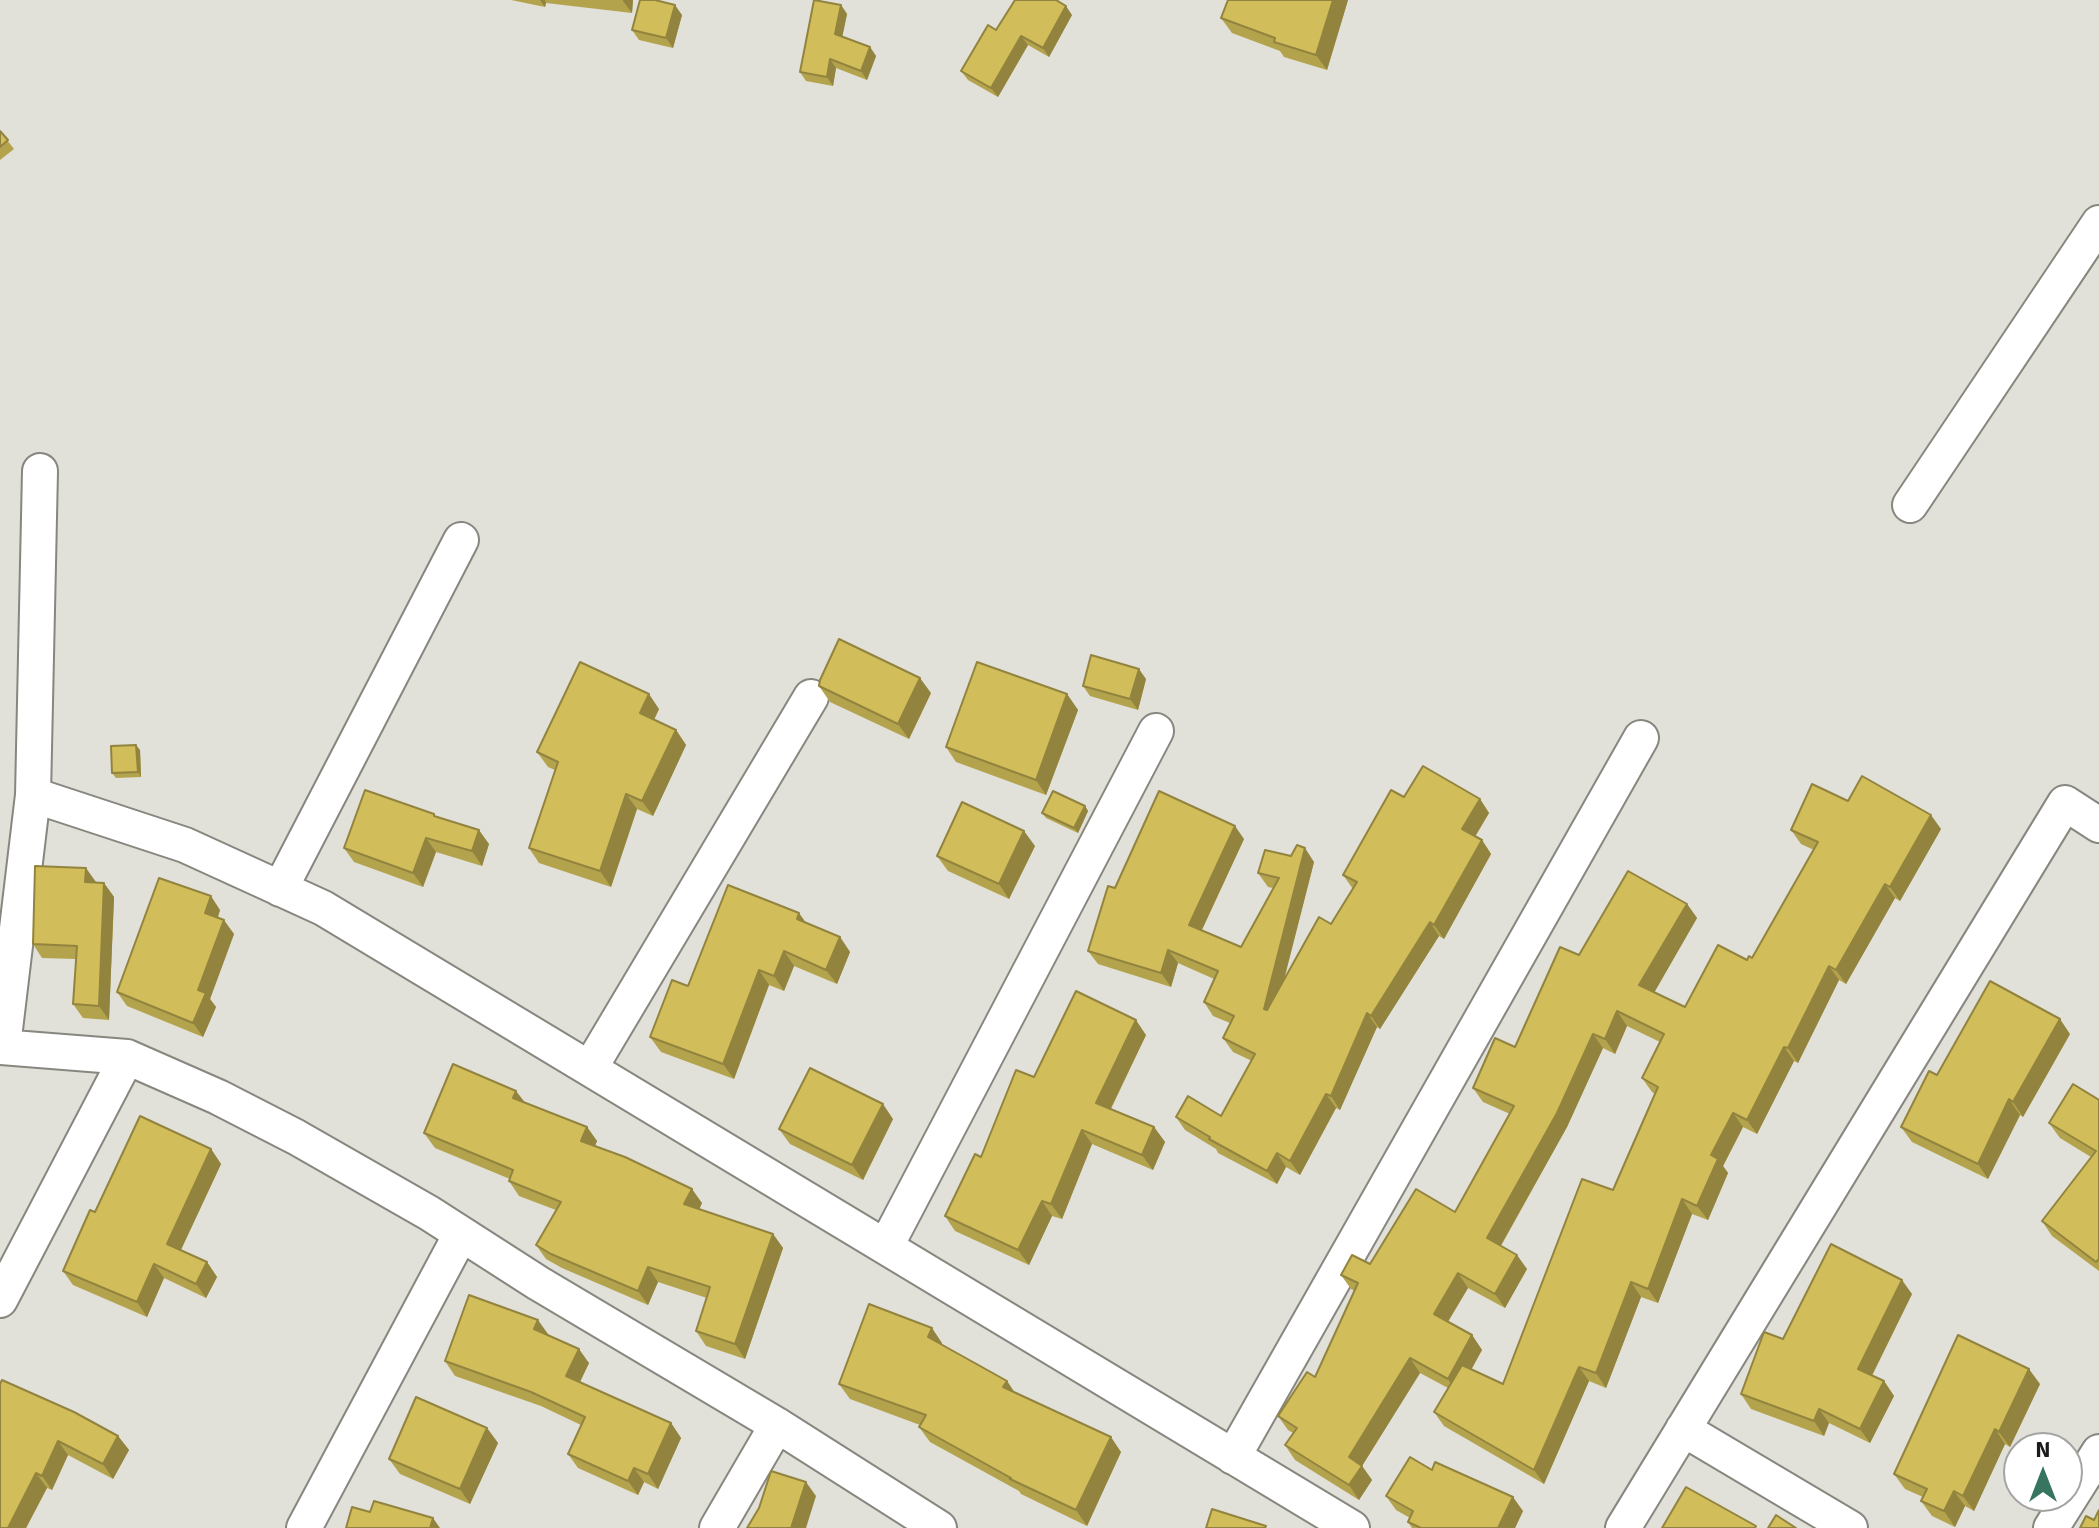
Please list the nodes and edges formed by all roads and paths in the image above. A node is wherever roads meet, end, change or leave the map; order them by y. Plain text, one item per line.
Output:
1 (2099, 223) edge
2 (40, 471) dead end
3 (1910, 505) dead end
4 (461, 540) dead end
5 (811, 697) dead end
6 (1156, 731) dead end
7 (1641, 738) dead end
8 (33, 795) junction
9 (2099, 825) edge
10 (280, 889) junction
11 (2, 1046) edge
12 (127, 1057) junction
13 (590, 1068) junction
14 (461, 1234) junction
15 (886, 1246) junction
16 (0, 1300) edge
17 (777, 1425) junction
18 (1683, 1429) junction
19 (2099, 1452) edge
20 (1233, 1457) junction
21 (304, 1528) edge
22 (717, 1528) edge
23 (939, 1528) edge
24 (1352, 1528) edge
25 (1623, 1528) edge
26 (1850, 1528) edge
27 (2051, 1528) edge

1 - 3 street
2 - 8 street
4 - 10 street
5 - 13 street
6 - 15 street
7 - 20 street
8 - 10 street
8 - 11 street
9 - 18 street
10 - 13 street
11 - 12 street
12 - 14 street
12 - 16 street
13 - 15 street
14 - 17 street
14 - 21 street
15 - 20 street
17 - 22 street
17 - 23 street
18 - 25 street
18 - 26 street
19 - 27 street
20 - 24 street

